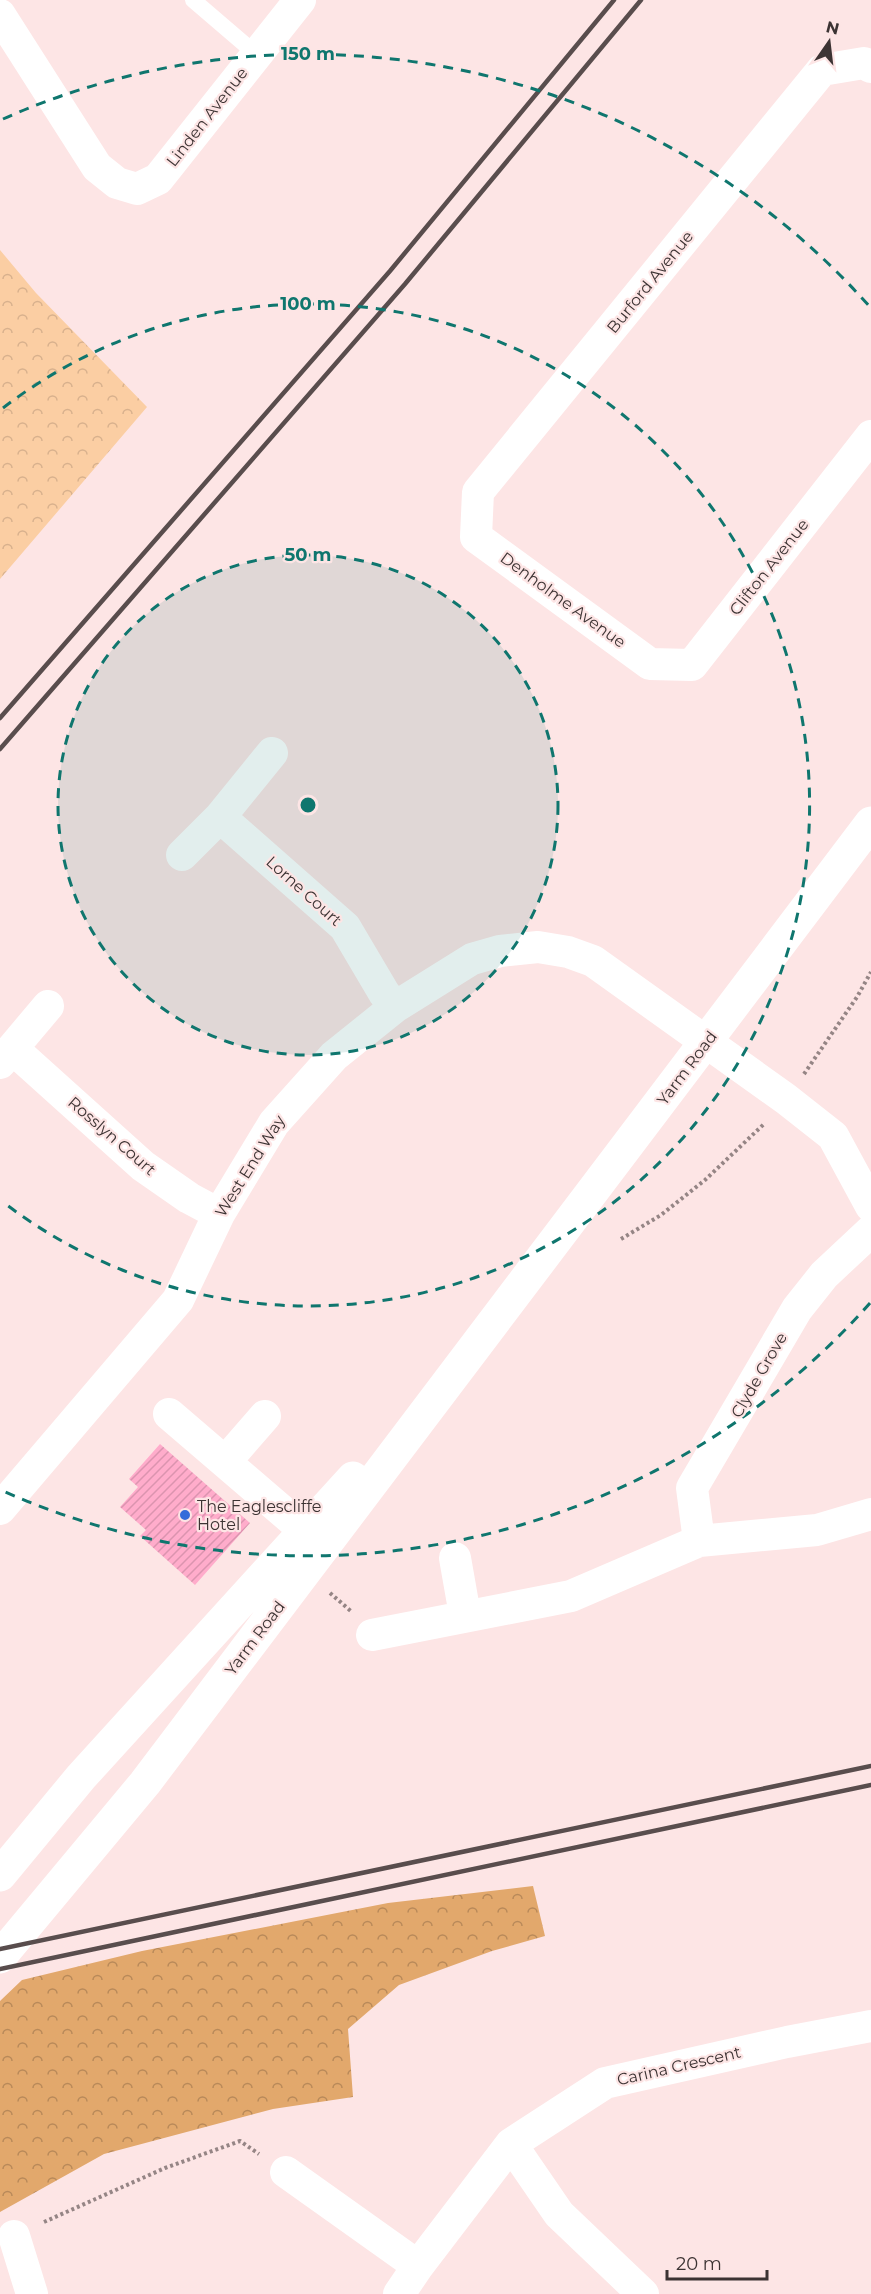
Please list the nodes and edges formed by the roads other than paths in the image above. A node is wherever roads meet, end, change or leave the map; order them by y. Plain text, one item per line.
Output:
1 (193, 0) edge
2 (300, 0) edge
3 (0, 15) edge
4 (256, 54) junction
5 (868, 65) edge
6 (871, 436) edge
7 (476, 537) joint
8 (650, 664) joint
9 (272, 753) dead end
10 (220, 817) junction
11 (871, 823) edge
12 (182, 855) dead end
13 (48, 1005) dead end
14 (395, 1006) junction
15 (707, 1042) junction
16 (6, 1056) edge
17 (871, 1206) edge
18 (219, 1214) junction
19 (871, 1231) edge
20 (169, 1414) dead end
21 (265, 1416) dead end
22 (225, 1462) junction
23 (0, 1509) edge
24 (871, 1514) edge
25 (315, 1539) junction
26 (699, 1541) junction
27 (454, 1558) dead end
28 (465, 1615) junction
29 (366, 1627) road end
30 (0, 1875) edge
31 (0, 1957) edge
32 (871, 2026) edge
33 (511, 2144) junction
34 (286, 2172) road end
35 (14, 2236) road end
36 (418, 2266) junction
37 (32, 2294) edge
38 (399, 2294) edge
39 (643, 2294) edge

1 - 4 lane
2 - 4 street, Linden Avenue
3 - 4 street, Linden Avenue
5 - 7 street, Burford Avenue
6 - 8 street, Clifton Avenue
7 - 8 street, Denholme Avenue
9 - 10 street
10 - 12 street
10 - 14 street, Lorne Court
11 - 15 main road, Yarm Road
13 - 16 street, Rosslyn Court
14 - 15 street, West End Way
14 - 18 street, West End Way
15 - 17 street, West End Way
15 - 25 main road, Yarm Road
16 - 18 street, Rosslyn Court
18 - 23 street, West End Way
19 - 26 street, Clyde Grove
20 - 22 street
21 - 22 street
22 - 25 street
24 - 26 street
25 - 30 main road, Yarm Road
25 - 31 main road, Yarm Road
26 - 28 street
27 - 28 street
28 - 29 street
32 - 33 street, Carina Crescent
33 - 36 street, Carina Crescent
33 - 39 street
34 - 36 street
35 - 37 street
36 - 38 street, Carina Crescent

